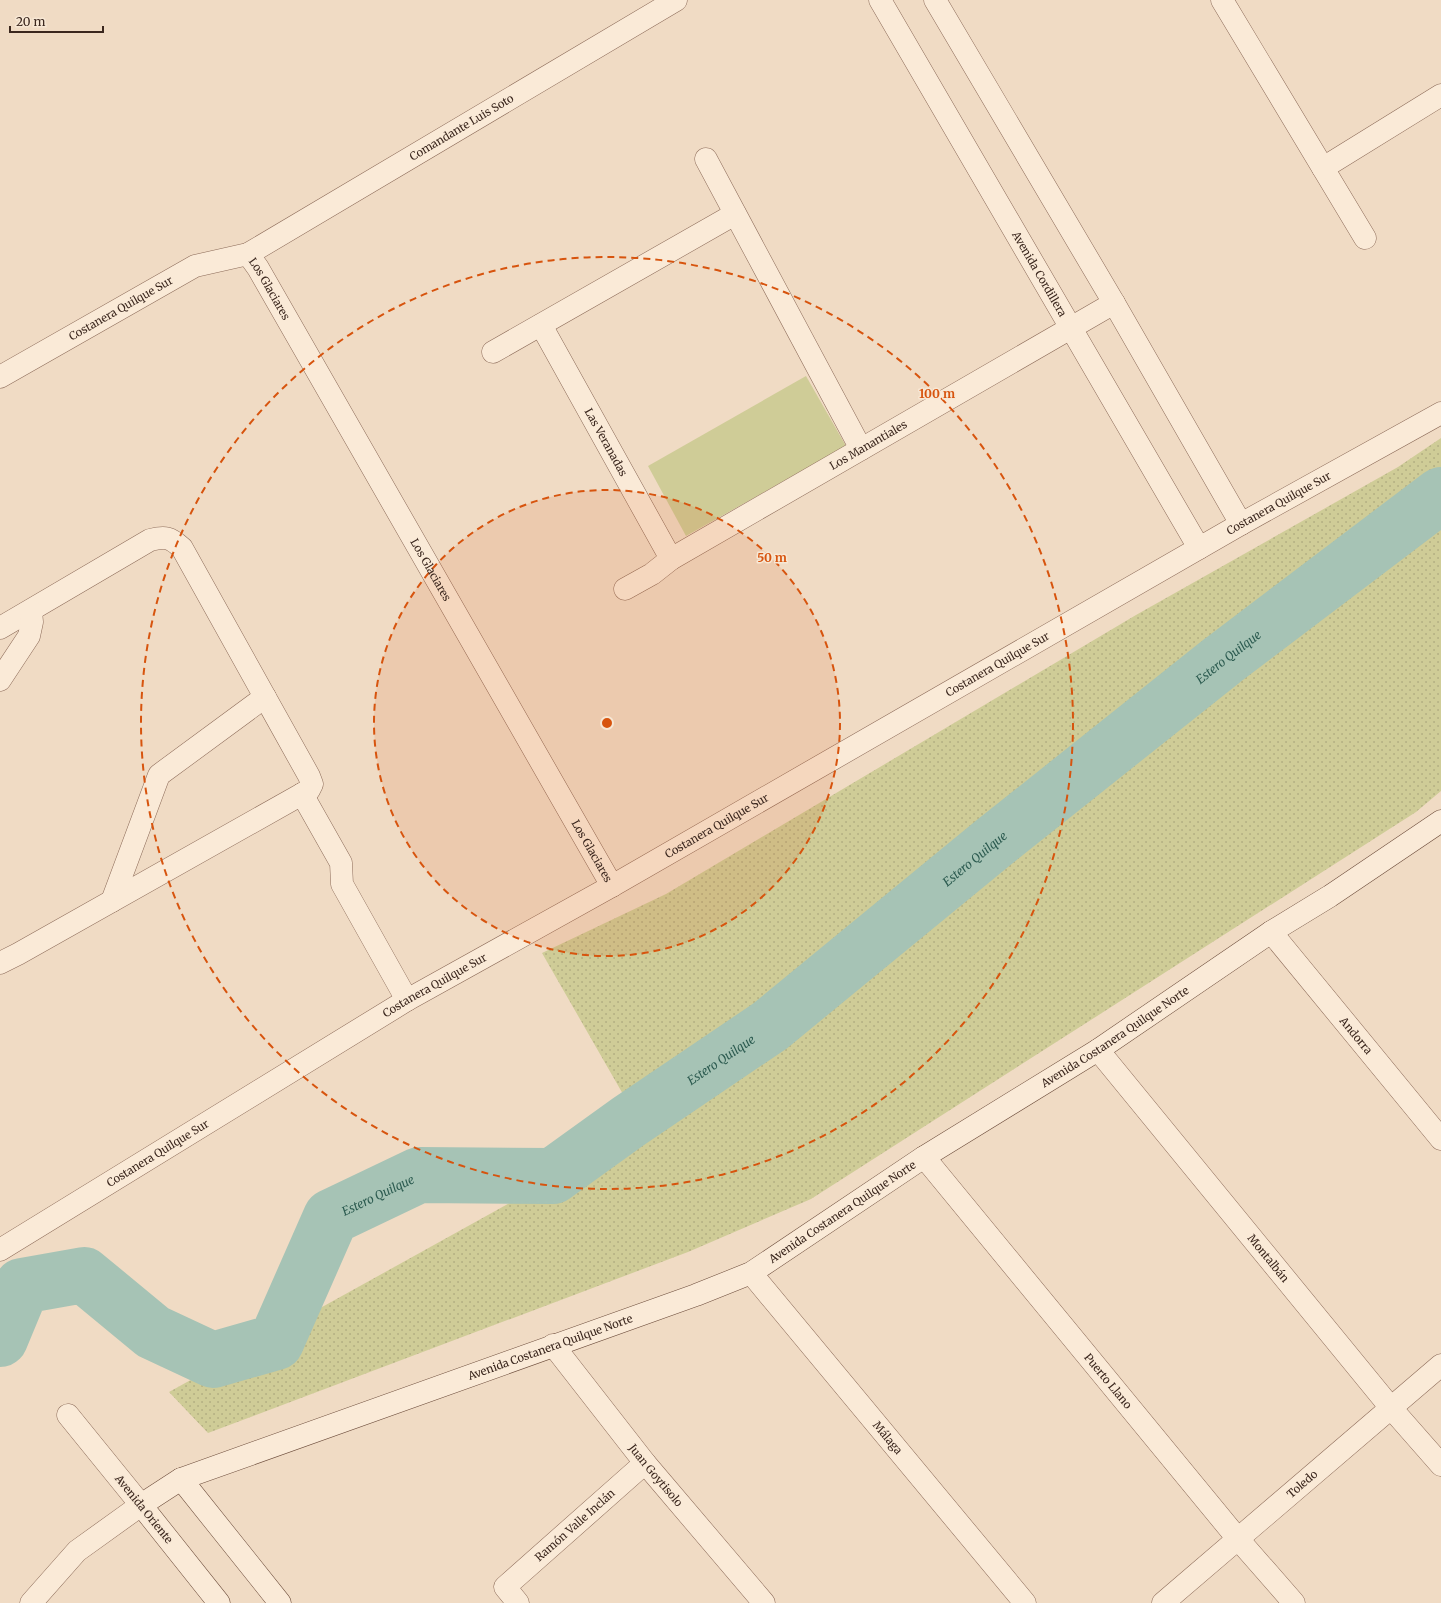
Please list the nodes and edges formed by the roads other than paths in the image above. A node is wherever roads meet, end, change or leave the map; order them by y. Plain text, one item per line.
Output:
1 (676, 0) edge
2 (880, 0) edge
3 (935, 0) edge
4 (1222, 0) edge
5 (1441, 95) edge
6 (706, 159) dead end
7 (1323, 168) junction
8 (736, 214) junction
9 (1366, 238) dead end
10 (248, 254) junction
11 (1114, 303) junction
12 (541, 325) junction
13 (1071, 328) junction
14 (493, 352) dead end
15 (0, 377) edge
16 (1441, 413) edge
17 (861, 449) junction
18 (1241, 524) junction
19 (1199, 548) junction
20 (671, 559) junction
21 (625, 590) dead end
22 (31, 611) junction
23 (0, 628) edge
24 (0, 680) edge
25 (265, 697) junction
26 (302, 794) junction
27 (1441, 821) edge
28 (612, 886) junction
29 (112, 901) junction
30 (1271, 932) junction
31 (0, 963) edge
32 (407, 1000) junction
33 (1098, 1050) junction
34 (1441, 1139) edge
35 (924, 1157) junction
36 (0, 1250) edge
37 (751, 1273) junction
38 (553, 1345) junction
39 (1441, 1365) edge
40 (1391, 1408) junction
41 (68, 1415) dead end
42 (645, 1463) junction
43 (1441, 1464) edge
44 (181, 1479) junction
45 (141, 1505) junction
46 (1238, 1539) junction
47 (512, 1595) edge
48 (31, 1603) edge
49 (220, 1603) edge
50 (280, 1603) edge
51 (764, 1603) edge
52 (1025, 1603) edge
53 (1163, 1603) edge
54 (1294, 1603) edge

1 - 10 street, Comandante Luis Soto
2 - 13 street, Avenida Cordillera
3 - 11 street
4 - 7 street
5 - 7 street
6 - 8 street
7 - 9 street
8 - 12 street
8 - 17 street
10 - 15 street, Costanera Quilque Sur
10 - 28 street, Los Glaciares
11 - 13 street, Los Manantiales
11 - 18 street
12 - 14 street
12 - 20 street, Las Veranadas
13 - 17 street, Los Manantiales
13 - 19 street, Avenida Cordillera
16 - 18 street, Costanera Quilque Sur
17 - 20 street, Los Manantiales
18 - 19 street, Costanera Quilque Sur
19 - 28 street, Costanera Quilque Sur
20 - 21 street, Los Manantiales
22 - 23 street
22 - 24 street
22 - 25 street
25 - 26 street
25 - 29 street
26 - 29 street
26 - 32 street
27 - 30 street, Avenida Costanera Quilque Norte
28 - 32 street, Costanera Quilque Sur
29 - 31 street
30 - 33 street, Avenida Costanera Quilque Norte
30 - 34 street, Andorra
32 - 36 street, Costanera Quilque Sur
33 - 35 street, Avenida Costanera Quilque Norte
33 - 40 street, Montalbán
35 - 37 street, Avenida Costanera Quilque Norte
35 - 46 street, Puerto Llano
37 - 38 street, Avenida Costanera Quilque Norte
37 - 52 street, Málaga
38 - 42 street, Juan Goytisolo
38 - 44 street, Avenida Costanera Quilque Norte
39 - 40 street, Toledo
40 - 43 street, Montalbán
40 - 46 street, Toledo
41 - 45 street, Avenida Oriente
42 - 47 street, Ramón Valle Inclán
42 - 51 street, Juan Goytisolo
44 - 45 street, Avenida Costanera Quilque Norte
44 - 50 street
45 - 48 street
45 - 49 street, Avenida Oriente
46 - 53 street, Toledo
46 - 54 street, Puerto Llano

